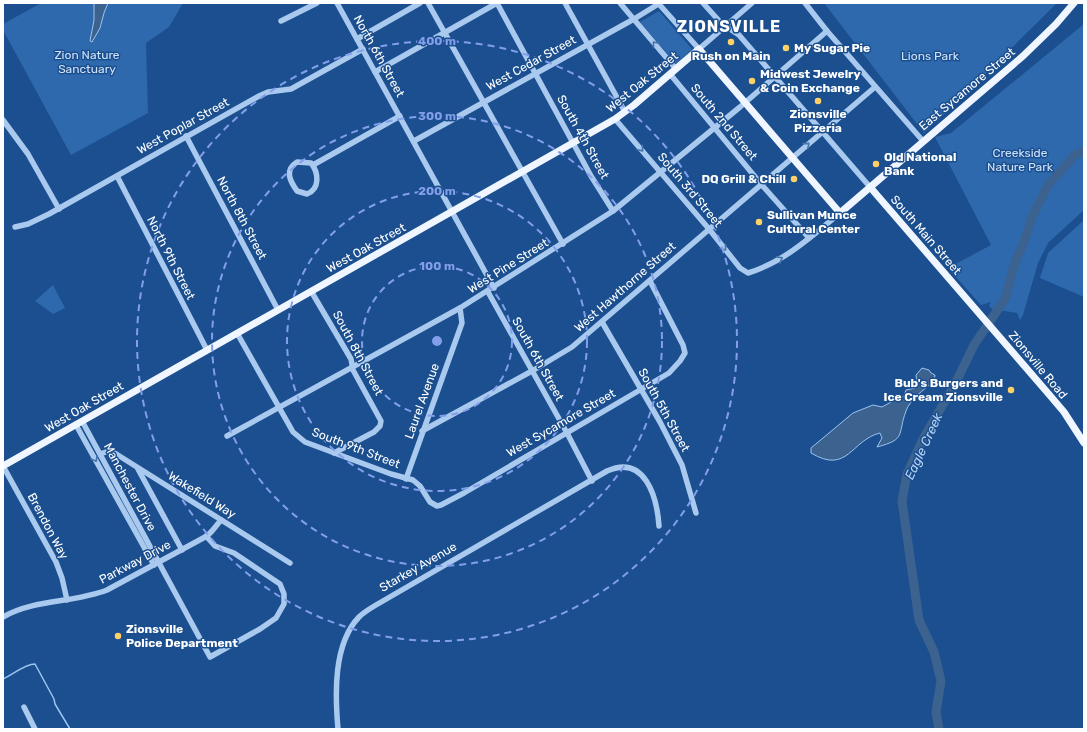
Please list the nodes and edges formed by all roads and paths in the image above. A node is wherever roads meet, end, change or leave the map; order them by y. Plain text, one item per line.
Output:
1 (317, 3) edge
2 (337, 3) edge
3 (420, 3) edge
4 (428, 3) edge
5 (497, 3) edge
6 (565, 3) edge
7 (620, 3) edge
8 (659, 3) edge
9 (703, 3) edge
10 (752, 3) edge
11 (805, 3) edge
12 (1074, 3) edge
13 (634, 19) junction
14 (281, 22) dead end
15 (725, 26) junction
16 (827, 32) junction
17 (445, 33) junction
18 (357, 39) junction
19 (588, 45) junction
20 (363, 49) junction
21 (699, 49) junction
22 (676, 69) junction
23 (375, 72) junction
24 (535, 73) junction
25 (670, 74) junction
26 (775, 77) junction
27 (875, 86) junction
28 (483, 102) junction
29 (745, 103) junction
30 (625, 112) junction
31 (400, 116) junction
32 (615, 119) junction
33 (3, 120) edge
34 (715, 128) junction
35 (822, 132) junction
36 (186, 136) junction
37 (414, 141) junction
38 (923, 141) junction
39 (574, 142) junction
40 (792, 158) junction
41 (313, 166) junction
42 (522, 172) junction
43 (661, 172) junction
44 (117, 176) junction
45 (761, 184) junction
46 (870, 187) junction
47 (58, 209) junction
48 (613, 211) junction
49 (452, 212) junction
50 (840, 213) junction
51 (15, 227) dead end
52 (709, 229) junction
53 (809, 238) junction
54 (563, 244) junction
55 (650, 281) junction
56 (494, 288) junction
57 (311, 291) junction
58 (488, 292) junction
59 (971, 303) joint
60 (460, 308) junction
61 (278, 310) junction
62 (602, 322) junction
63 (237, 333) junction
64 (207, 350) junction
65 (352, 367) junction
66 (532, 371) junction
67 (642, 390) junction
68 (280, 407) junction
69 (79, 423) junction
70 (422, 431) junction
71 (567, 433) junction
72 (227, 436) dead end
73 (1084, 443) edge
74 (334, 453) junction
75 (100, 454) junction
76 (3, 466) edge
77 (138, 468) junction
78 (406, 479) junction
79 (592, 480) junction
80 (696, 513) dead end
81 (221, 520) junction
82 (659, 526) dead end
83 (206, 536) junction
84 (182, 550) junction
85 (290, 563) dead end
86 (156, 564) junction
87 (67, 600) junction
88 (3, 617) edge
89 (24, 707) dead end
90 (35, 729) edge
91 (338, 729) edge

1 - 14 street
2 - 18 street, North 6th Street
3 - 18 street
4 - 17 street
5 - 17 street
5 - 24 street, South 4th Street
6 - 19 street
7 - 13 street
8 - 13 street, West Cedar Street
8 - 21 street
9 - 15 street, South Main Street
10 - 15 street, West Oak Street
11 - 16 street
12 - 38 main road, East Sycamore Street
13 - 19 street, West Cedar Street
22 -> 13 street
15 - 21 street, West Oak Street
15 - 26 street, South Main Street
16 - 26 street, West Pine Street
16 - 27 street
17 - 23 street
17 - 28 street
18 - 20 street, North 6th Street
19 - 24 street, West Cedar Street
19 - 30 street
20 - 23 street, North 6th Street
20 - 36 street, West Poplar Street
21 - 22 main road, West Oak Street
21 - 29 main road
22 - 25 main road, West Oak Street
23 - 31 street, North 6th Street
24 - 28 street, West Cedar Street
24 - 39 street, South 4th Street
25 - 30 main road, West Oak Street
25 - 34 street, South 2nd Street
26 - 29 street, West Pine Street
26 - 35 street, South Main Street
27 - 35 street, West Hawthorne Street
27 - 38 street
28 - 37 street, West Cedar Street
28 - 42 street
29 - 34 street, West Pine Street
29 - 40 main road
30 - 32 main road, West Oak Street
31 - 37 street, North 6th Street
31 - 41 street
32 - 39 main road, West Oak Street
32 -> 43 street, South 3rd Street
33 - 47 street
34 - 43 street, West Pine Street
34 - 45 street, South 2nd Street
40 -> 35 street, West Hawthorne Street
35 - 46 street, South Main Street
36 - 44 street, West Poplar Street
36 - 61 street, North 8th Street
37 - 49 street
38 - 46 main road, East Sycamore Street
39 - 42 main road, West Oak Street
39 - 48 street, South 4th Street
40 - 45 street, West Hawthorne Street
40 - 50 main road
41 - 41 street
42 - 49 main road, West Oak Street
42 - 54 street
43 - 48 street, West Pine Street
43 - 52 street, South 3rd Street
44 - 47 street, West Poplar Street
44 - 64 street, North 9th Street
45 - 52 street, West Hawthorne Street
45 - 53 street, South 2nd Street
46 - 50 main road
46 - 59 main road, South Main Street
47 - 51 street, West Poplar Street
48 - 54 street, West Pine Street
49 - 56 street
49 - 57 main road, West Oak Street
50 - 53 street
52 -> 53 street, South 3rd Street
52 - 55 street, West Hawthorne Street
54 - 56 street, West Pine Street
55 - 62 street, West Hawthorne Street
55 - 67 street, West Sycamore Street
56 - 58 street, West Pine Street
57 - 61 main road, West Oak Street
57 - 65 street, South 8th Street
58 - 60 street, West Pine Street
58 - 66 street, South 6th Street
59 - 73 main road, Zionsville Road
60 - 65 street, West Pine Street
60 - 70 street, Laurel Avenue
61 - 63 main road, West Oak Street
62 - 66 street, West Hawthorne Street
62 - 67 street, South 5th Street
63 - 64 main road, West Oak Street
63 - 68 street, South 9th Street
64 - 69 main road, West Oak Street
65 - 68 street, West Pine Street
65 - 74 street, South 8th Street
66 - 70 street, West Hawthorne Street
66 - 71 street, South 6th Street
67 - 71 street, West Sycamore Street
67 - 80 street, South 5th Street
68 - 72 street, West Pine Street
68 - 74 street, South 9th Street
69 - 75 street, Manchester Drive
69 - 76 main road, West Oak Street
69 -> 86 street, Manchester Drive
70 - 78 street, Laurel Avenue
71 - 78 street, West Sycamore Street
71 - 79 street, South 6th Street
74 - 78 street, South 9th Street
75 - 77 street, Wakefield Way
75 - 86 street, Manchester Drive
76 - 87 street, Brendon Way
77 - 81 street, Wakefield Way
77 - 84 street
79 - 82 street, Starkey Avenue
79 - 91 street, Starkey Avenue
81 - 83 street, Parkway Drive
81 - 85 street, Wakefield Way
83 - 84 street, Parkway Drive
83 - 86 street
84 - 86 street, Parkway Drive
86 - 87 street, Parkway Drive
87 - 88 street, Parkway Drive
89 - 90 street

